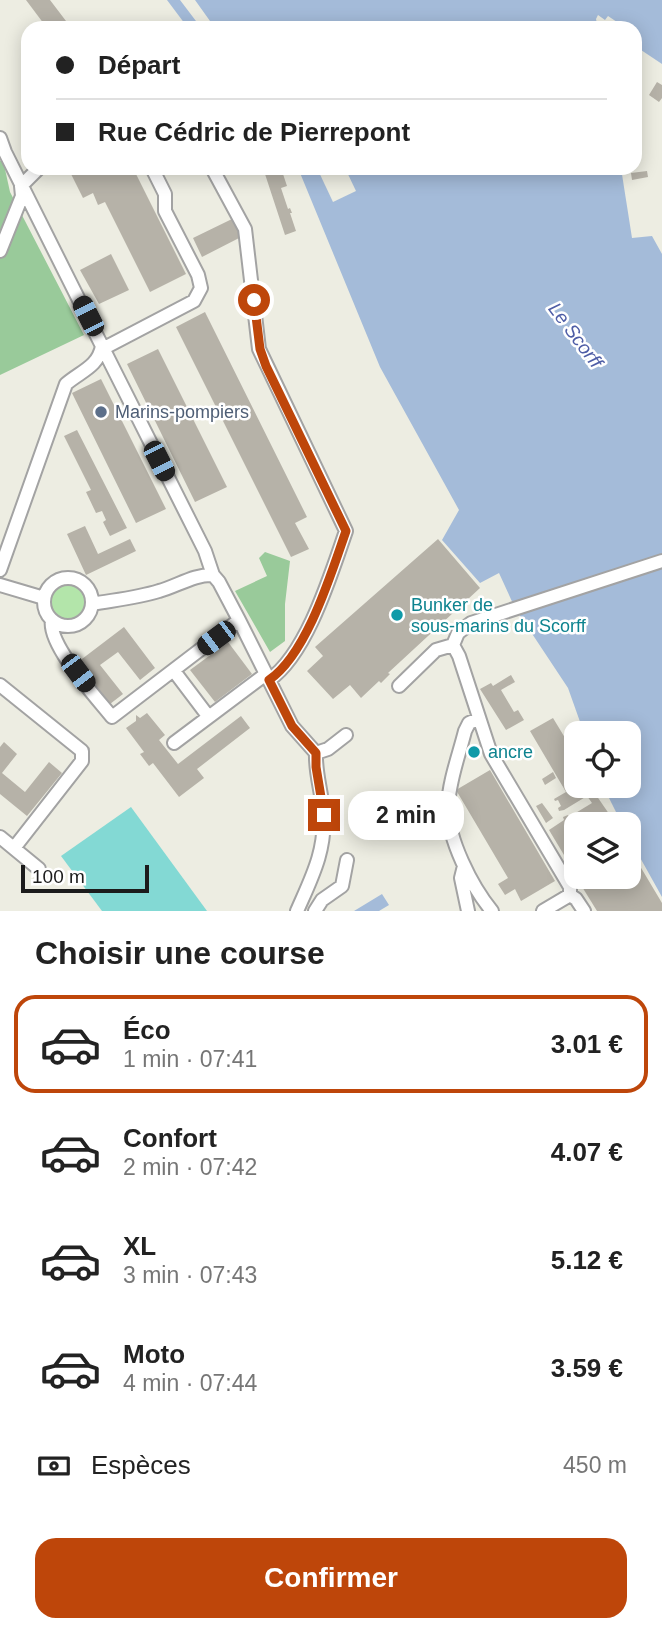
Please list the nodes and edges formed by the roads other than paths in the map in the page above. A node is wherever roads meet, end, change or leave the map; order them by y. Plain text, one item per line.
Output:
1 (0, 138) edge
2 (33, 175) edge
3 (156, 175) edge
4 (216, 175) edge
5 (21, 186) junction
6 (0, 251) edge
7 (103, 346) junction
8 (662, 561) edge
9 (0, 570) edge
10 (213, 575) junction
11 (0, 585) edge
12 (44, 598) junction
13 (92, 604) junction
14 (52, 620) junction
15 (239, 620) junction
16 (453, 645) junction
17 (174, 671) junction
18 (267, 677) junction
19 (0, 685) edge
20 (399, 686) dead end
21 (208, 716) junction
22 (478, 719) junction
23 (346, 735) dead end
24 (174, 743) dead end
25 (316, 753) junction
26 (0, 837) edge
27 (14, 848) junction
28 (347, 860) dead end
29 (464, 866) junction
30 (39, 869) dead end
31 (570, 895) junction
32 (297, 911) edge
33 (315, 911) edge
34 (468, 911) edge
35 (492, 911) edge
36 (543, 911) edge
37 (584, 911) edge

1 - 5 street
2 - 5 street
3 - 7 street
4 - 18 street
5 - 6 street
5 - 7 street
7 - 9 street
7 - 10 street
8 - 16 street
10 - 13 street
10 - 15 street
11 - 12 street
12 - 13 street
12 - 14 street
13 - 14 street
14 - 17 street
15 - 17 street
15 - 18 street
16 - 20 street
16 - 22 street
17 - 21 street
18 - 21 street
18 - 25 street
19 - 27 street
21 - 24 street
22 - 29 street
22 - 31 street
23 - 25 street
25 - 32 street
26 - 27 street
27 - 30 street
28 - 33 street
29 - 34 street
29 - 35 street
31 - 36 street
31 - 37 street

